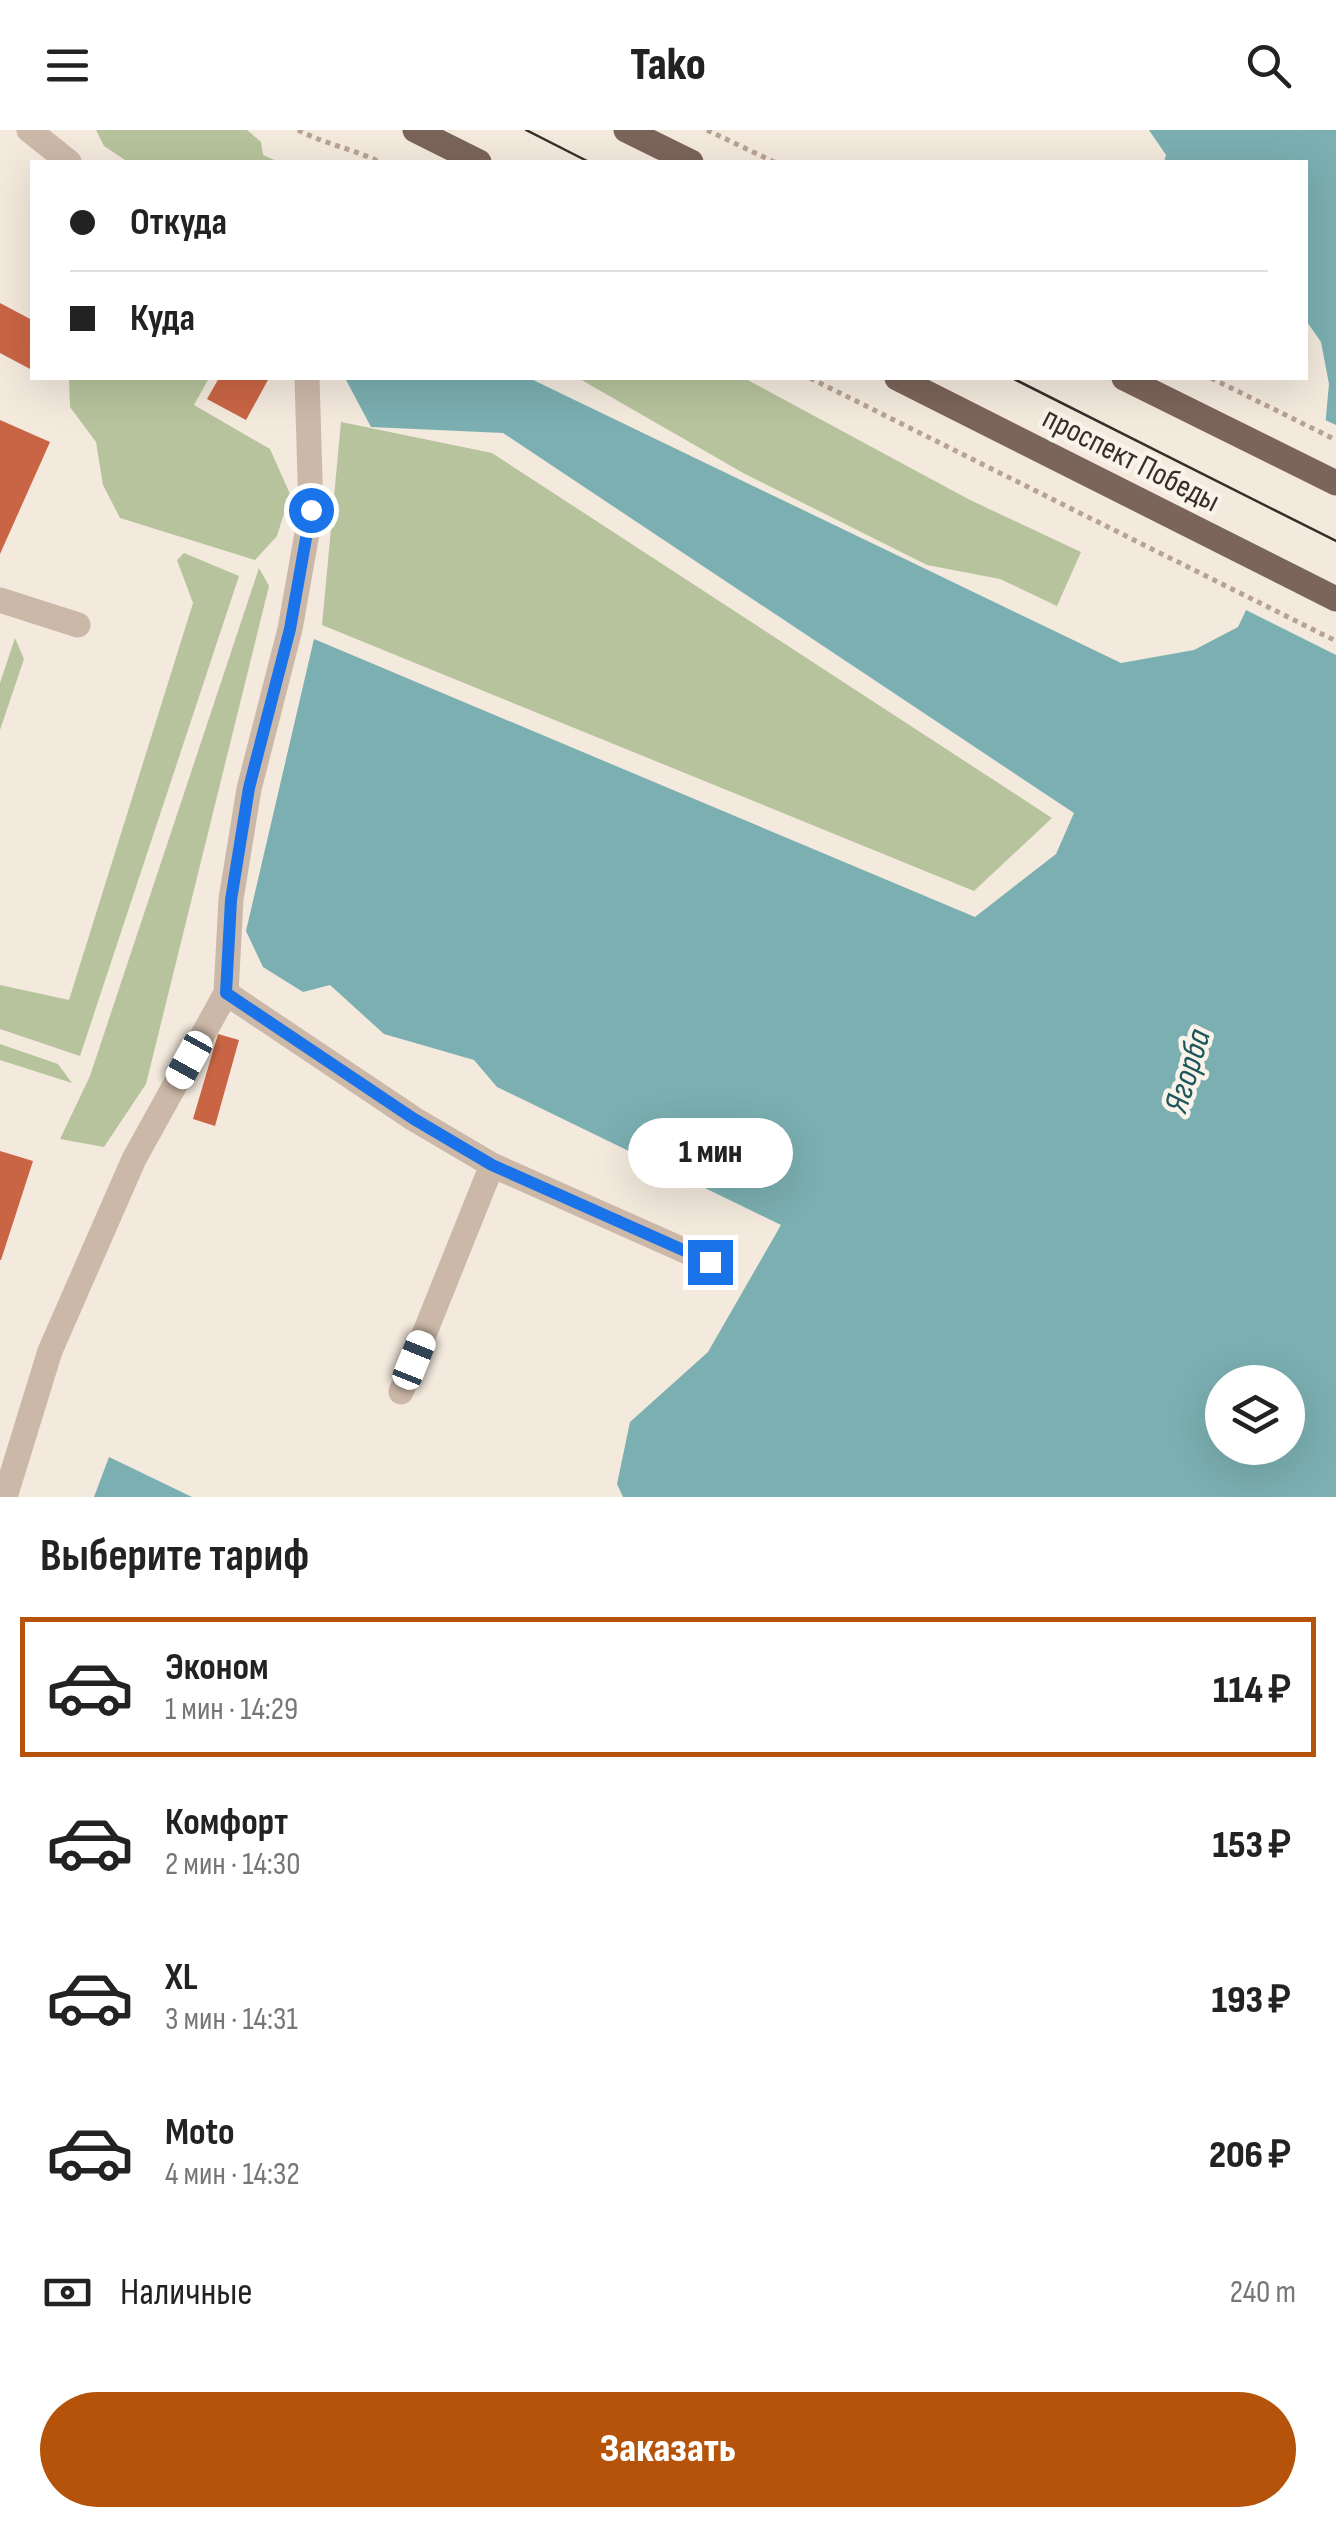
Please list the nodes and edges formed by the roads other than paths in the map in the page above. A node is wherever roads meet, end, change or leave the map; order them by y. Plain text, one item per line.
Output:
1 (29, 130) edge
2 (415, 130) edge
3 (626, 130) edge
4 (66, 160) edge
5 (474, 160) edge
6 (688, 160) edge
7 (307, 380) edge
8 (901, 380) edge
9 (1128, 380) edge
10 (1336, 483) edge
11 (1336, 599) edge
12 (0, 600) edge
13 (78, 624) dead end
14 (226, 993) junction
15 (492, 1165) junction
16 (710, 1262) dead end
17 (401, 1392) dead end
18 (5, 1497) edge

1 - 4 lane
2 - 5 main road
3 - 6 main road
7 - 14 lane
8 - 11 main road, проспект Победы
9 - 10 main road
12 - 13 lane
14 - 15 lane
14 - 18 lane
15 - 16 lane
15 - 17 lane

